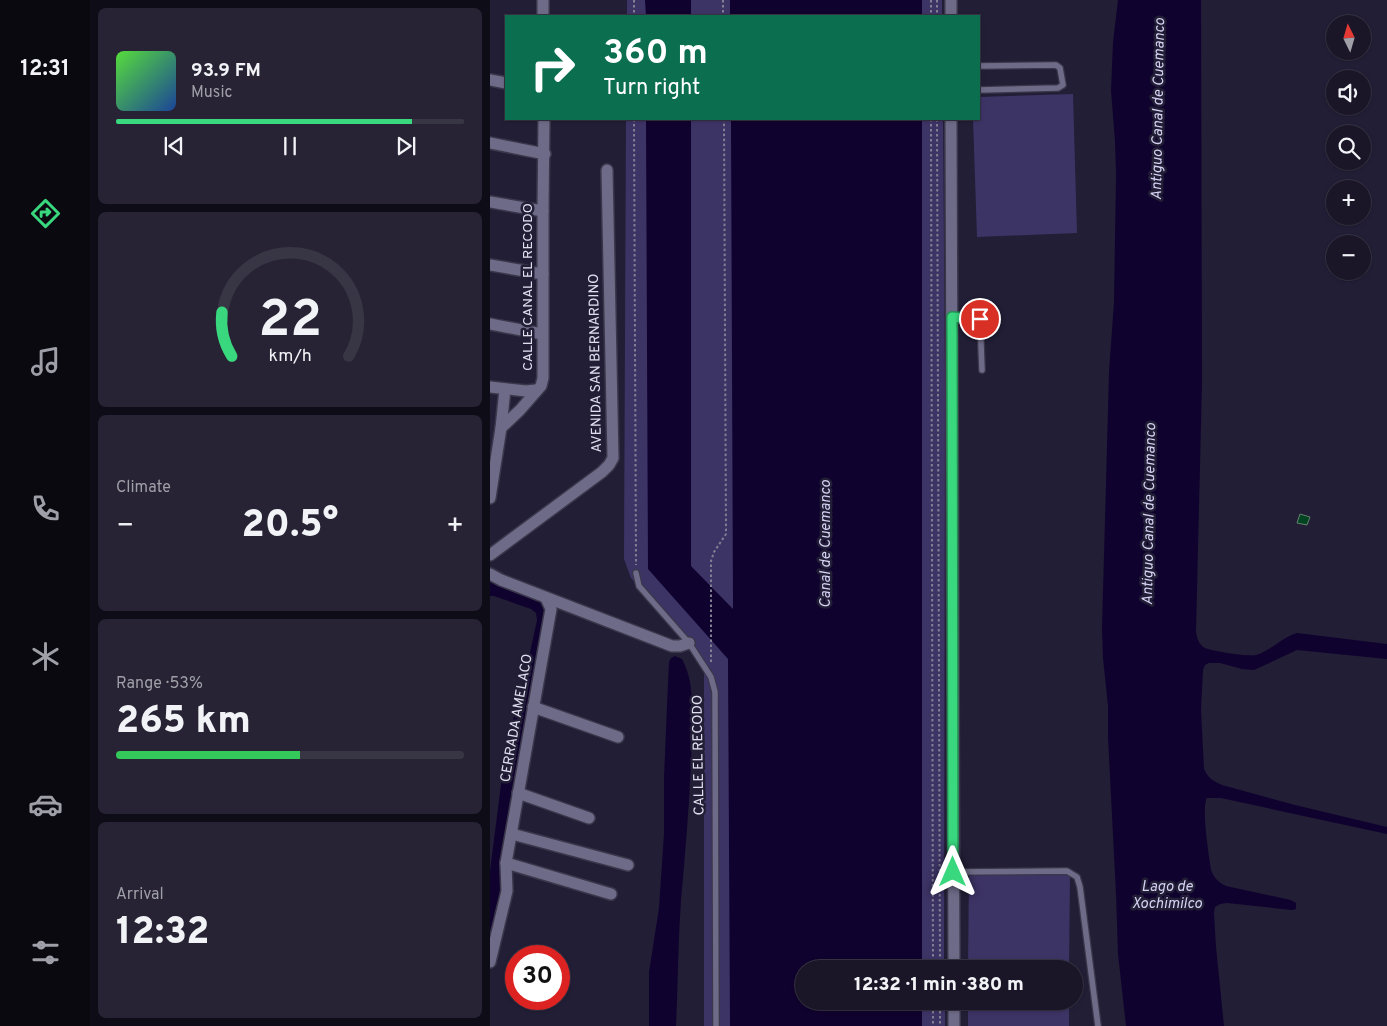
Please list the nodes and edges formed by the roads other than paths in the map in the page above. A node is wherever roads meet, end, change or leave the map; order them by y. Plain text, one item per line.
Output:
1 (543, 0) edge
2 (951, 0) edge
3 (543, 15) edge
4 (951, 15) edge
5 (980, 66) edge
6 (490, 80) edge
7 (505, 83) edge
8 (980, 90) edge
9 (544, 120) edge
10 (951, 120) edge
11 (490, 143) edge
12 (545, 154) junction
13 (607, 170) dead end
14 (490, 202) edge
15 (543, 211) junction
16 (490, 265) edge
17 (543, 274) junction
18 (952, 317) junction
19 (490, 324) edge
20 (542, 334) junction
21 (982, 370) dead end
22 (490, 387) edge
23 (505, 390) junction
24 (536, 390) junction
25 (501, 428) junction
26 (490, 498) edge
27 (490, 555) edge
28 (636, 573) road end
29 (490, 574) edge
30 (549, 608) junction
31 (689, 643) junction
32 (533, 707) junction
33 (618, 737) dead end
34 (518, 793) junction
35 (588, 818) dead end
36 (512, 834) junction
37 (506, 863) junction
38 (628, 865) dead end
39 (953, 872) junction
40 (611, 894) dead end
41 (954, 960) edge
42 (490, 962) edge
43 (954, 1010) edge
44 (716, 1026) edge
45 (954, 1026) edge
46 (1098, 1026) edge

1 - 3 street
2 - 4 street
5 - 8 lane
6 - 7 street
9 - 12 street, CALLE CANAL EL RECODO
10 - 18 street
11 - 12 street
12 - 15 street, CALLE CANAL EL RECODO
13 - 27 street, AVENIDA SAN BERNARDINO
14 - 15 street
15 - 17 street, CALLE CANAL EL RECODO
16 - 17 street
17 - 20 street, CALLE CANAL EL RECODO
18 - 21 lane
18 - 39 street
19 - 20 street
20 - 24 street, CALLE CANAL EL RECODO
22 - 23 street
23 - 24 street
23 - 25 street
24 - 25 street, CALLE CANAL EL RECODO
25 - 26 street
28 - 31 lane, CALLE EL RECODO
29 - 30 street
30 - 31 street
30 - 32 street, CERRADA AMELACO
31 - 44 lane, CALLE EL RECODO
32 - 33 street
32 - 34 street, CERRADA AMELACO
34 - 35 street
34 - 36 street, CERRADA AMELACO
36 - 37 street, CERRADA AMELACO
36 - 38 street
37 - 40 street
37 - 42 street, CERRADA AMELACO
39 - 41 street
39 - 46 lane
43 - 45 street

